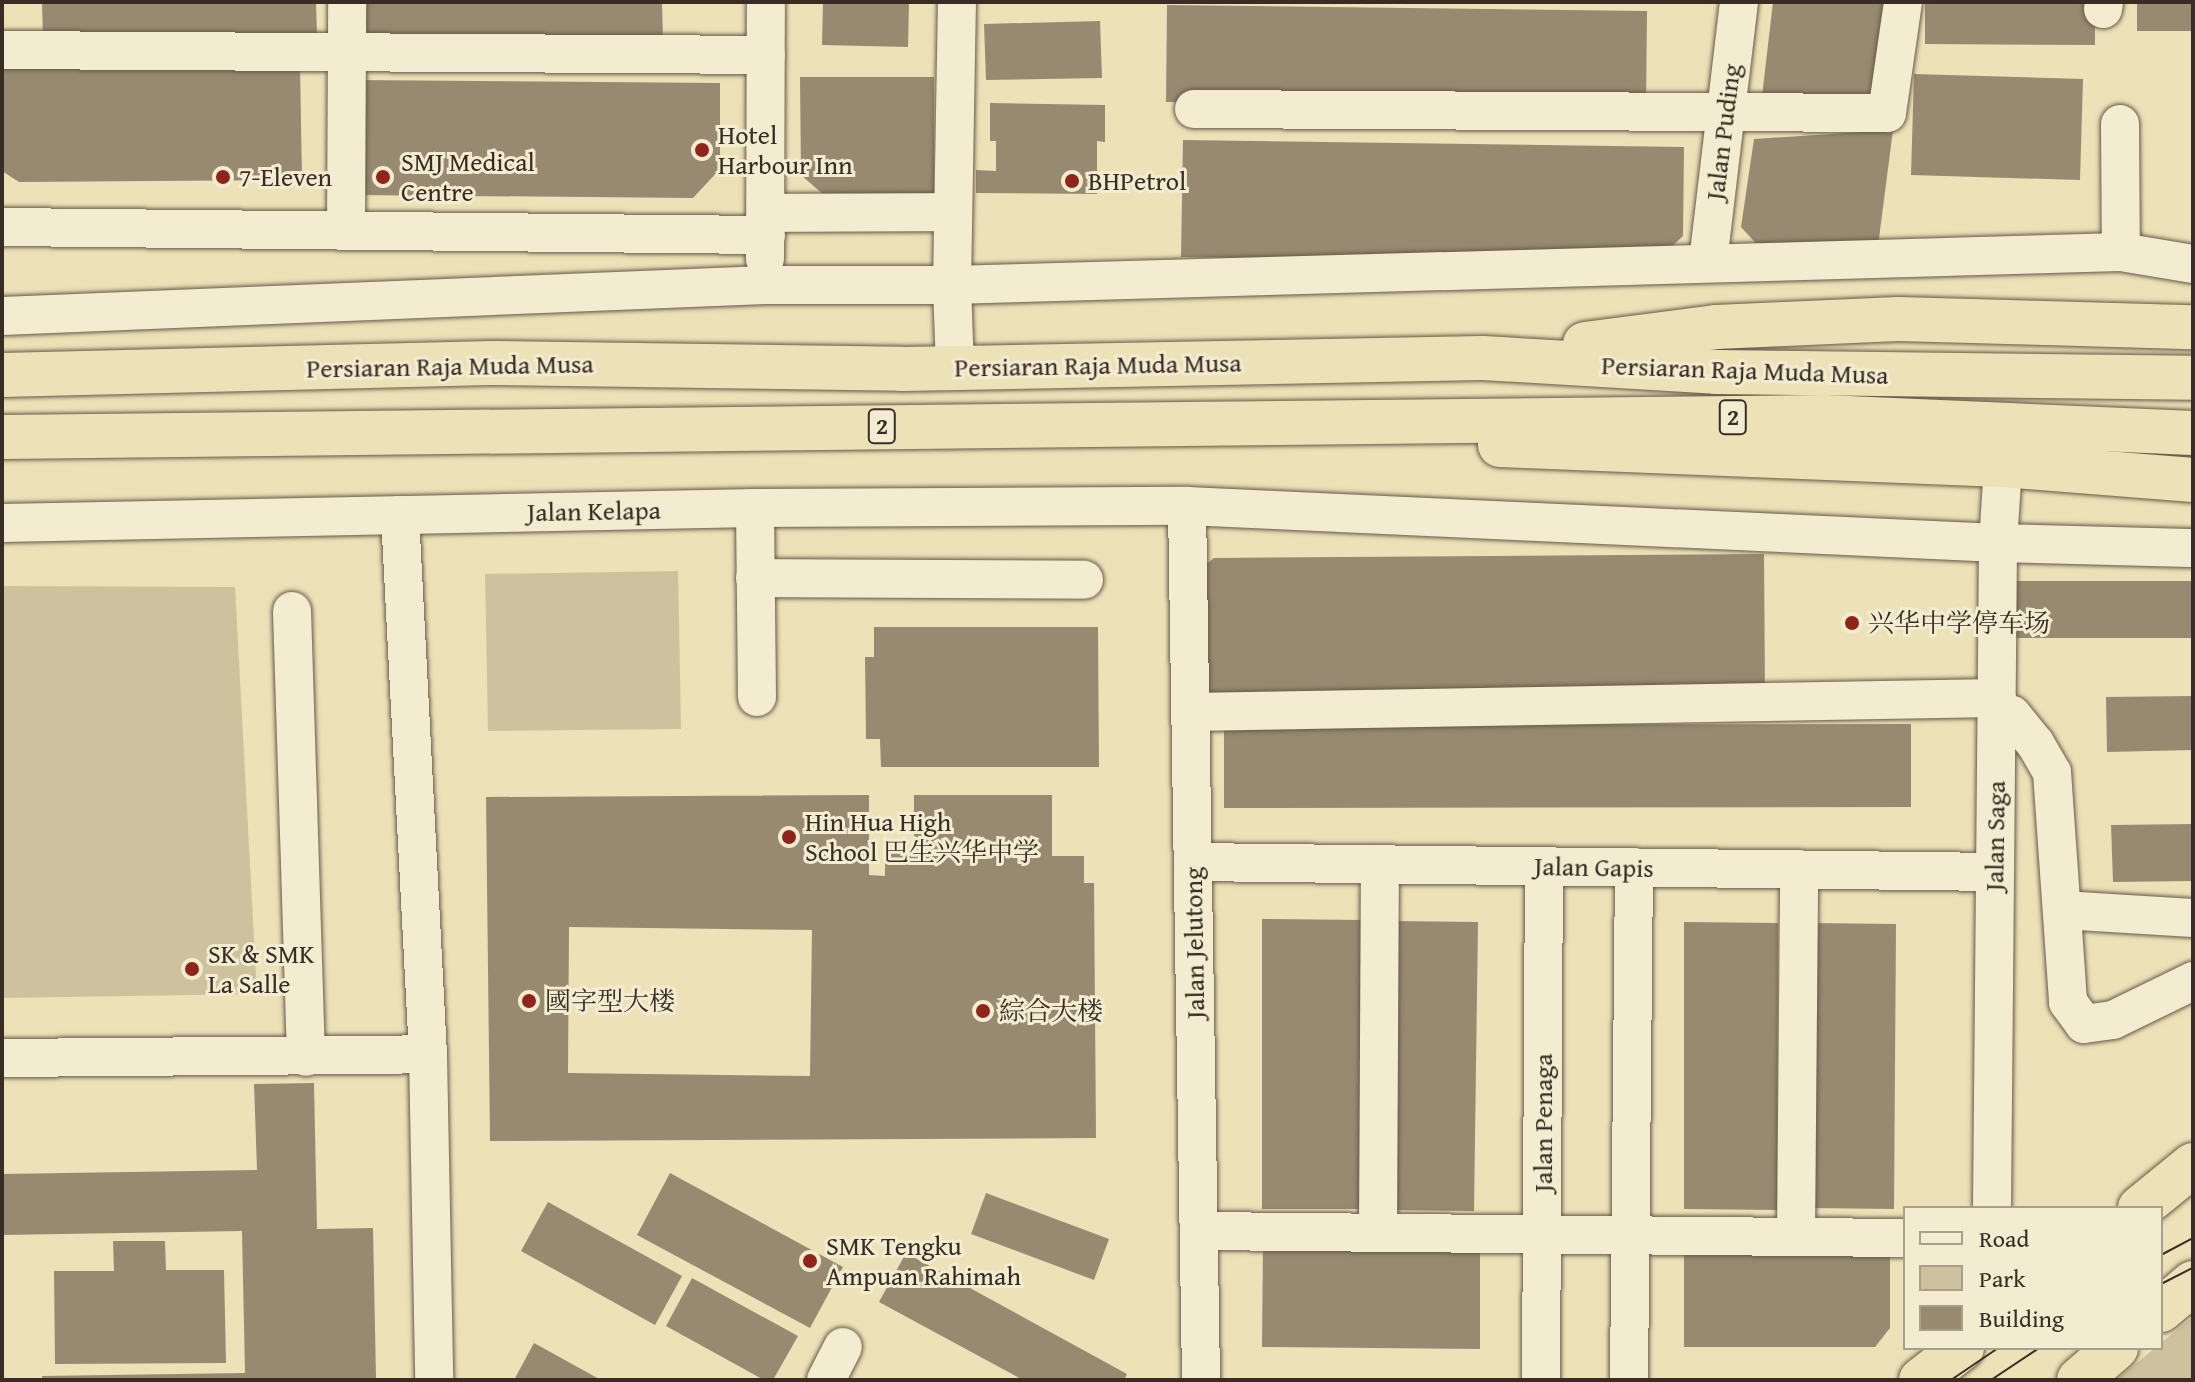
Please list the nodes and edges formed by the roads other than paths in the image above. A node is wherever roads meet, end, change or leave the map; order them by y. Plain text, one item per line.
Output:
1 (347, 2) edge
2 (766, 2) edge
3 (957, 2) edge
4 (1739, 2) edge
5 (1903, 2) edge
6 (2, 50) edge
7 (347, 52) junction
8 (766, 55) junction
9 (1194, 109) dead end
10 (1725, 115) junction
11 (2120, 124) dead end
12 (953, 212) junction
13 (766, 224) junction
14 (2, 227) edge
15 (346, 230) junction
16 (486, 232) junction
17 (2121, 252) junction
18 (1708, 262) junction
19 (2193, 264) edge
20 (765, 285) junction
21 (952, 285) junction
22 (485, 294) junction
23 (2, 316) edge
24 (2193, 327) edge
25 (1483, 358) junction
26 (955, 368) junction
27 (2, 375) edge
28 (2193, 378) edge
29 (1272, 421) junction
30 (2193, 433) edge
31 (2, 437) edge
32 (2003, 465) junction
33 (2193, 480) edge
34 (1187, 506) junction
35 (755, 508) junction
36 (400, 515) junction
37 (2, 523) edge
38 (1998, 543) junction
39 (2193, 548) edge
40 (755, 578) junction
41 (1084, 580) dead end
42 (292, 611) dead end
43 (757, 697) dead end
44 (1997, 708) junction
45 (1190, 712) junction
46 (1193, 862) junction
47 (1380, 864) junction
48 (1544, 866) junction
49 (1634, 867) junction
50 (1799, 869) junction
51 (1995, 872) junction
52 (2062, 910) junction
53 (2193, 918) edge
54 (2193, 981) edge
55 (428, 1054) junction
56 (306, 1057) junction
57 (2, 1058) edge
58 (2193, 1165) edge
59 (1992, 1206) edge
60 (2142, 1206) edge
61 (1199, 1231) junction
62 (1378, 1233) junction
63 (1542, 1235) junction
64 (1630, 1236) junction
65 (1796, 1237) junction
66 (1903, 1238) edge
67 (2193, 1283) edge
68 (2163, 1308) edge
69 (1959, 1350) edge
70 (2114, 1350) edge
71 (434, 1380) edge
72 (1201, 1380) edge
73 (1541, 1380) edge
74 (1629, 1380) edge
75 (1921, 1380) edge
76 (2079, 1380) edge

1 - 7 street
2 - 8 street
3 - 12 street
4 - 10 street, Jalan Puding
5 - 10 street
6 - 7 street
7 - 8 street
7 - 15 street
8 - 13 street
9 - 10 street
10 - 18 street, Jalan Puding
11 - 17 street
12 - 13 street
12 - 21 street
13 - 16 street
13 - 20 street
14 - 15 street
15 - 16 street
16 - 22 street
17 - 18 street
17 - 19 street
18 - 21 street
20 - 21 street
20 - 22 street
21 - 26 street
22 - 23 street
24 - 25 highway
25 - 26 highway, Persiaran Raja Muda Musa / 2
25 - 28 highway, Persiaran Raja Muda Musa / 2
26 - 27 highway, Persiaran Raja Muda Musa / 2
29 - 30 highway, Persiaran Raja Muda Musa / 2
29 - 31 highway, Persiaran Raja Muda Musa / 2
29 - 32 highway
32 - 33 highway
32 - 38 street, Jalan Saga
34 - 35 street, Jalan Kelapa
34 - 38 street, Jalan Kelapa
34 - 45 street, Jalan Jelutong
35 - 36 street, Jalan Kelapa
35 - 40 street
36 - 37 street, Jalan Kelapa
36 - 55 street
38 - 39 street, Jalan Kelapa
38 - 44 street, Jalan Saga
40 - 41 street
40 - 43 street
42 - 56 street
44 - 45 street
44 - 51 street, Jalan Saga
44 - 52 street
45 - 46 street, Jalan Jelutong
46 - 47 street, Jalan Gapis
46 - 61 street, Jalan Jelutong
47 - 48 street, Jalan Gapis
47 - 62 street
48 - 49 street, Jalan Gapis
48 - 63 street, Jalan Penaga
49 - 50 street, Jalan Gapis
49 - 64 street
50 - 51 street, Jalan Gapis
50 - 65 street
51 - 59 street, Jalan Saga
52 - 53 street
52 - 54 street
55 - 56 street
55 - 71 street
56 - 57 street
58 - 60 highway
61 - 62 street
61 - 72 street, Jalan Jelutong
62 - 63 street
63 - 64 street
63 - 73 street, Jalan Penaga
64 - 65 street
64 - 74 street
65 - 66 street
67 - 68 highway
69 - 75 highway
70 - 76 highway

